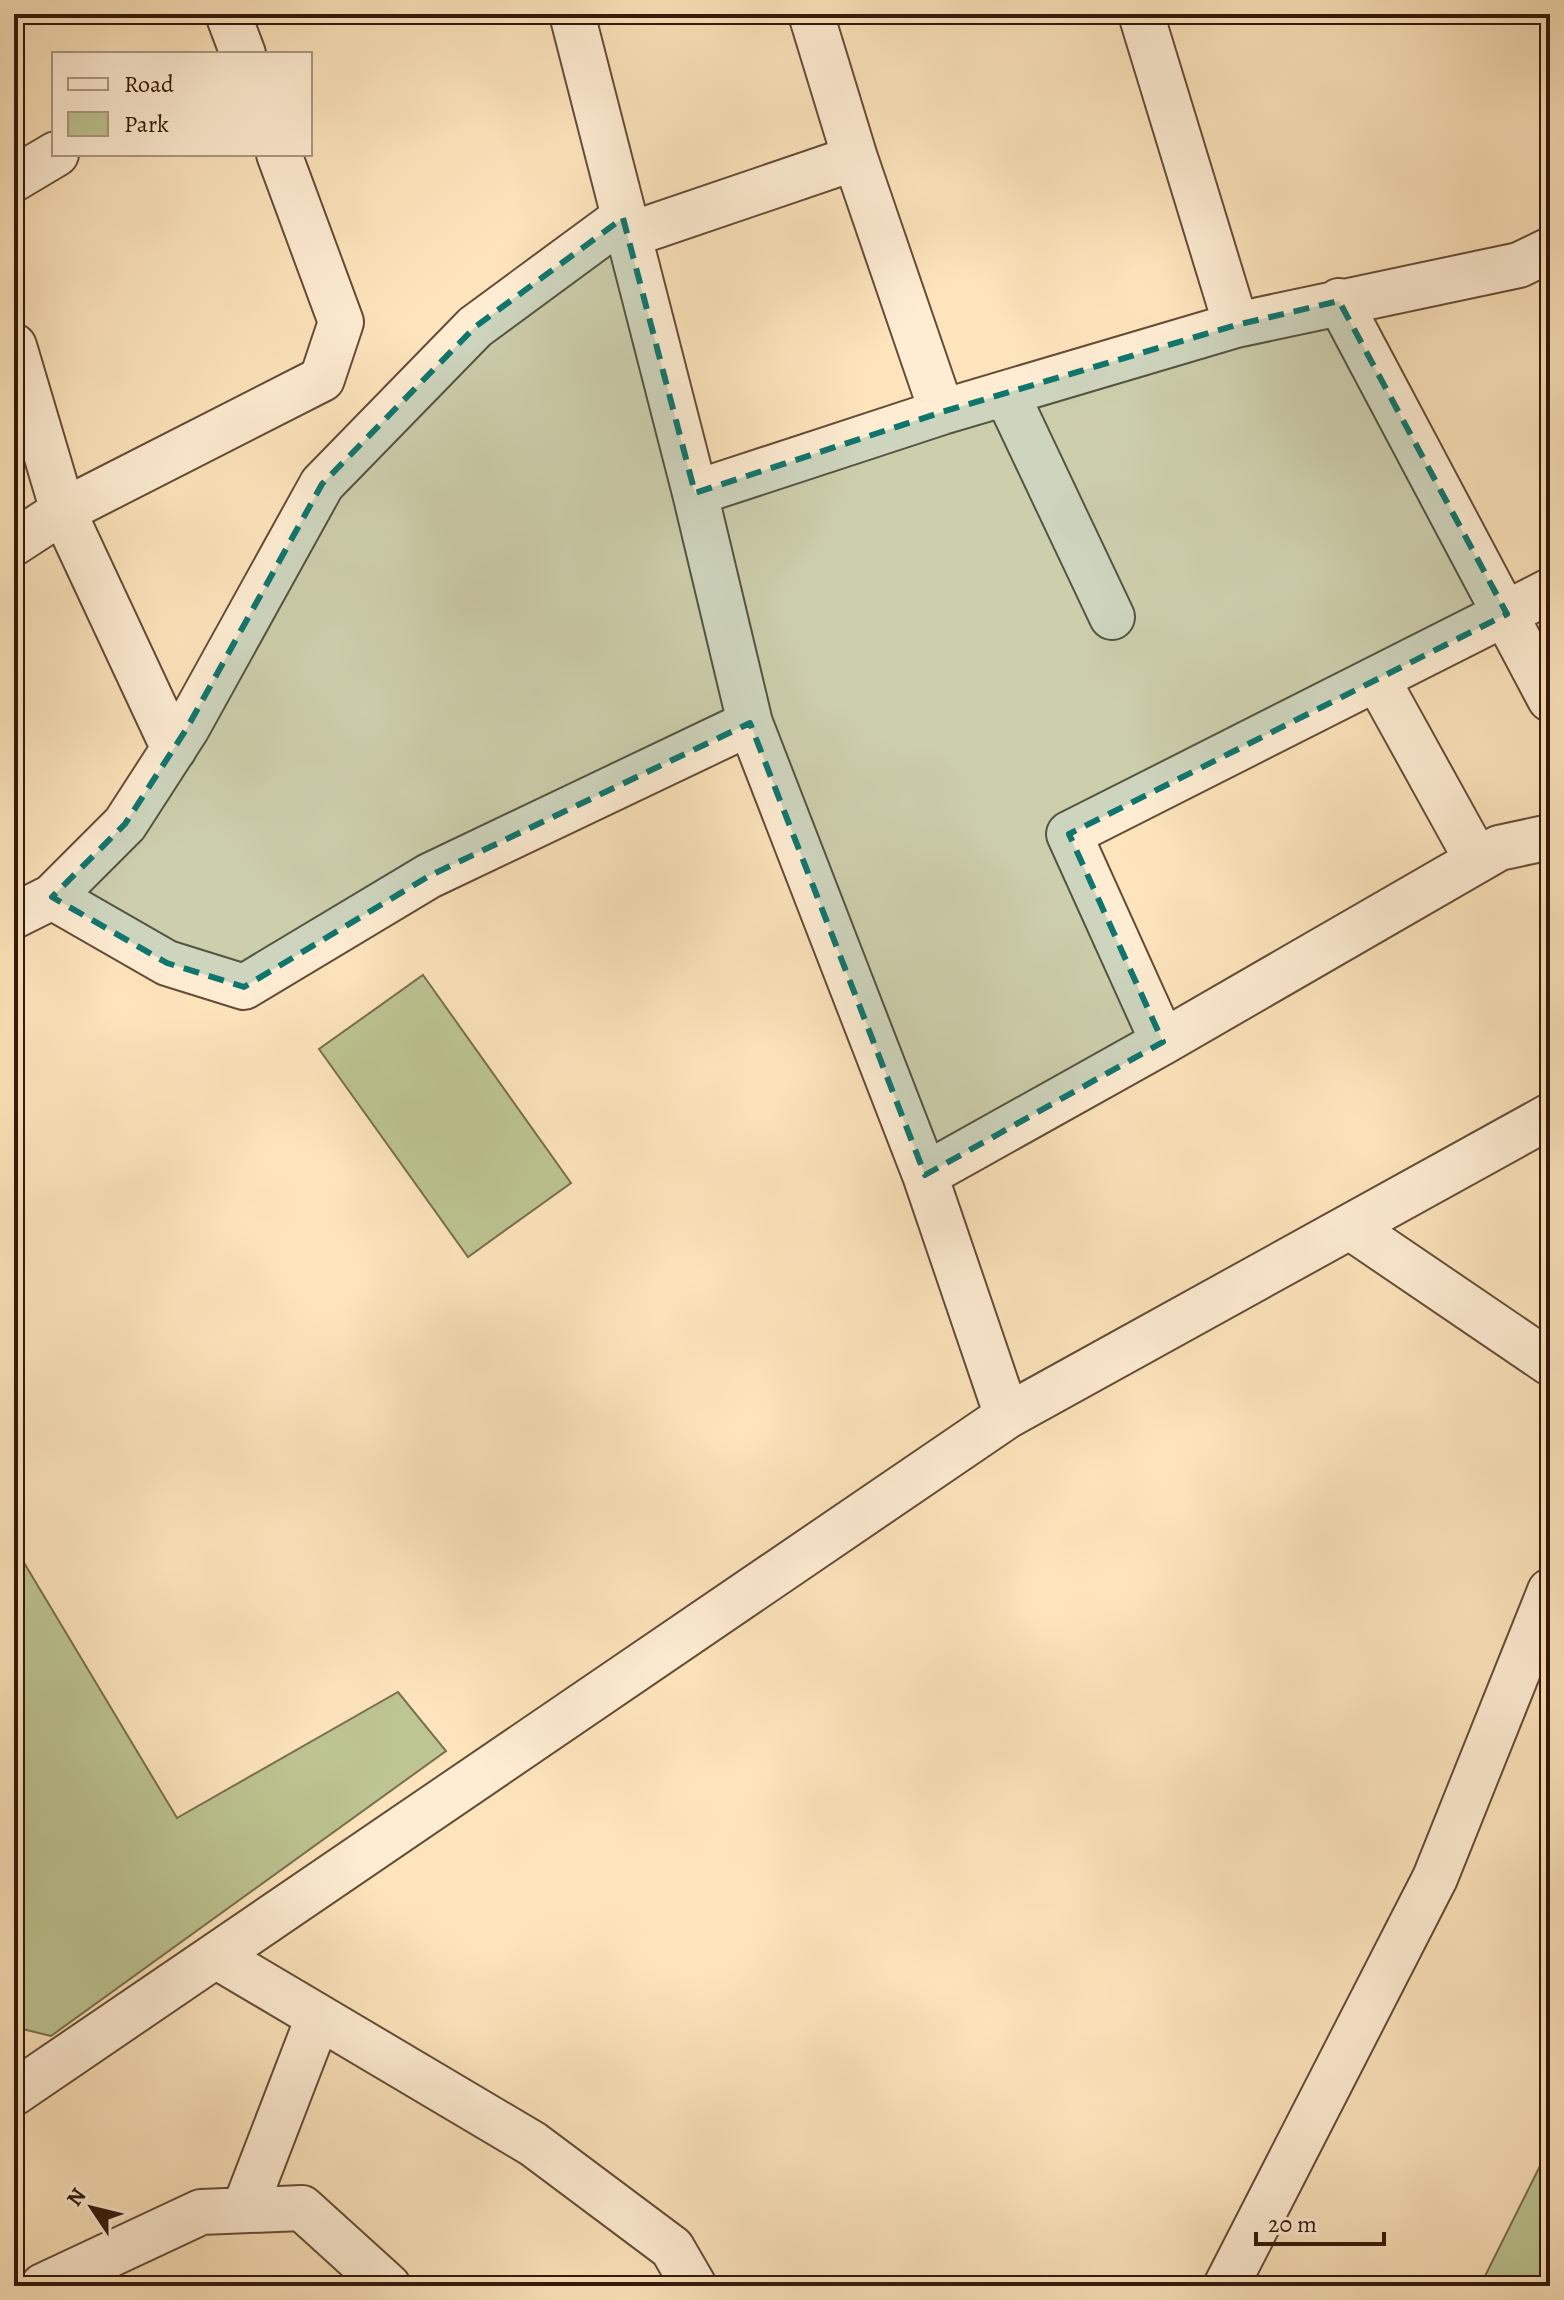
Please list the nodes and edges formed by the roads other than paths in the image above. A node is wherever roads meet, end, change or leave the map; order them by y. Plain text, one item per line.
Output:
1 (572, 14) edge
2 (811, 14) edge
3 (1141, 14) edge
4 (53, 156) edge
5 (280, 156) edge
6 (855, 158) junction
7 (14, 179) edge
8 (626, 227) junction
9 (1550, 250) edge
10 (1339, 301) junction
11 (1236, 325) junction
12 (14, 346) edge
13 (1006, 393) junction
14 (942, 412) junction
15 (695, 493) junction
16 (63, 511) junction
17 (14, 543) edge
18 (1550, 591) edge
19 (1507, 614) junction
20 (1112, 617) dead end
21 (1377, 679) junction
22 (1550, 699) edge
23 (750, 723) junction
24 (174, 749) junction
25 (1550, 837) edge
26 (1477, 860) junction
27 (33, 907) edge
28 (1163, 1042) junction
29 (1550, 1116) edge
30 (925, 1175) junction
31 (1350, 1227) junction
32 (1550, 1363) edge
33 (1007, 1416) junction
34 (1550, 1591) edge
35 (216, 1956) junction
36 (318, 2018) junction
37 (14, 2093) edge
38 (244, 2210) junction
39 (663, 2267) edge
40 (43, 2286) edge
41 (388, 2286) edge
42 (694, 2286) edge
43 (1226, 2286) edge

1 - 8 street
2 - 6 street
3 - 11 street
4 - 7 street
5 - 16 street
6 - 8 street
6 - 14 street
8 - 15 street
8 - 24 street
9 - 10 street
10 - 11 street
10 - 19 street
11 - 13 street
12 - 16 street
13 - 14 street
13 - 20 street
14 - 15 street
15 - 23 street
16 - 17 street
16 - 24 street
18 - 19 street
19 - 21 street
19 - 22 street
21 - 26 street
21 - 28 street
23 - 27 street
23 - 30 street
24 - 27 street
25 - 26 street
26 - 28 street
28 - 30 street
29 - 31 street
30 - 33 street
31 - 32 street
31 - 33 street
33 - 35 street
34 - 43 street
35 - 36 street
35 - 37 street
36 - 38 street
36 - 39 street
38 - 40 street
38 - 41 street
39 - 42 street

